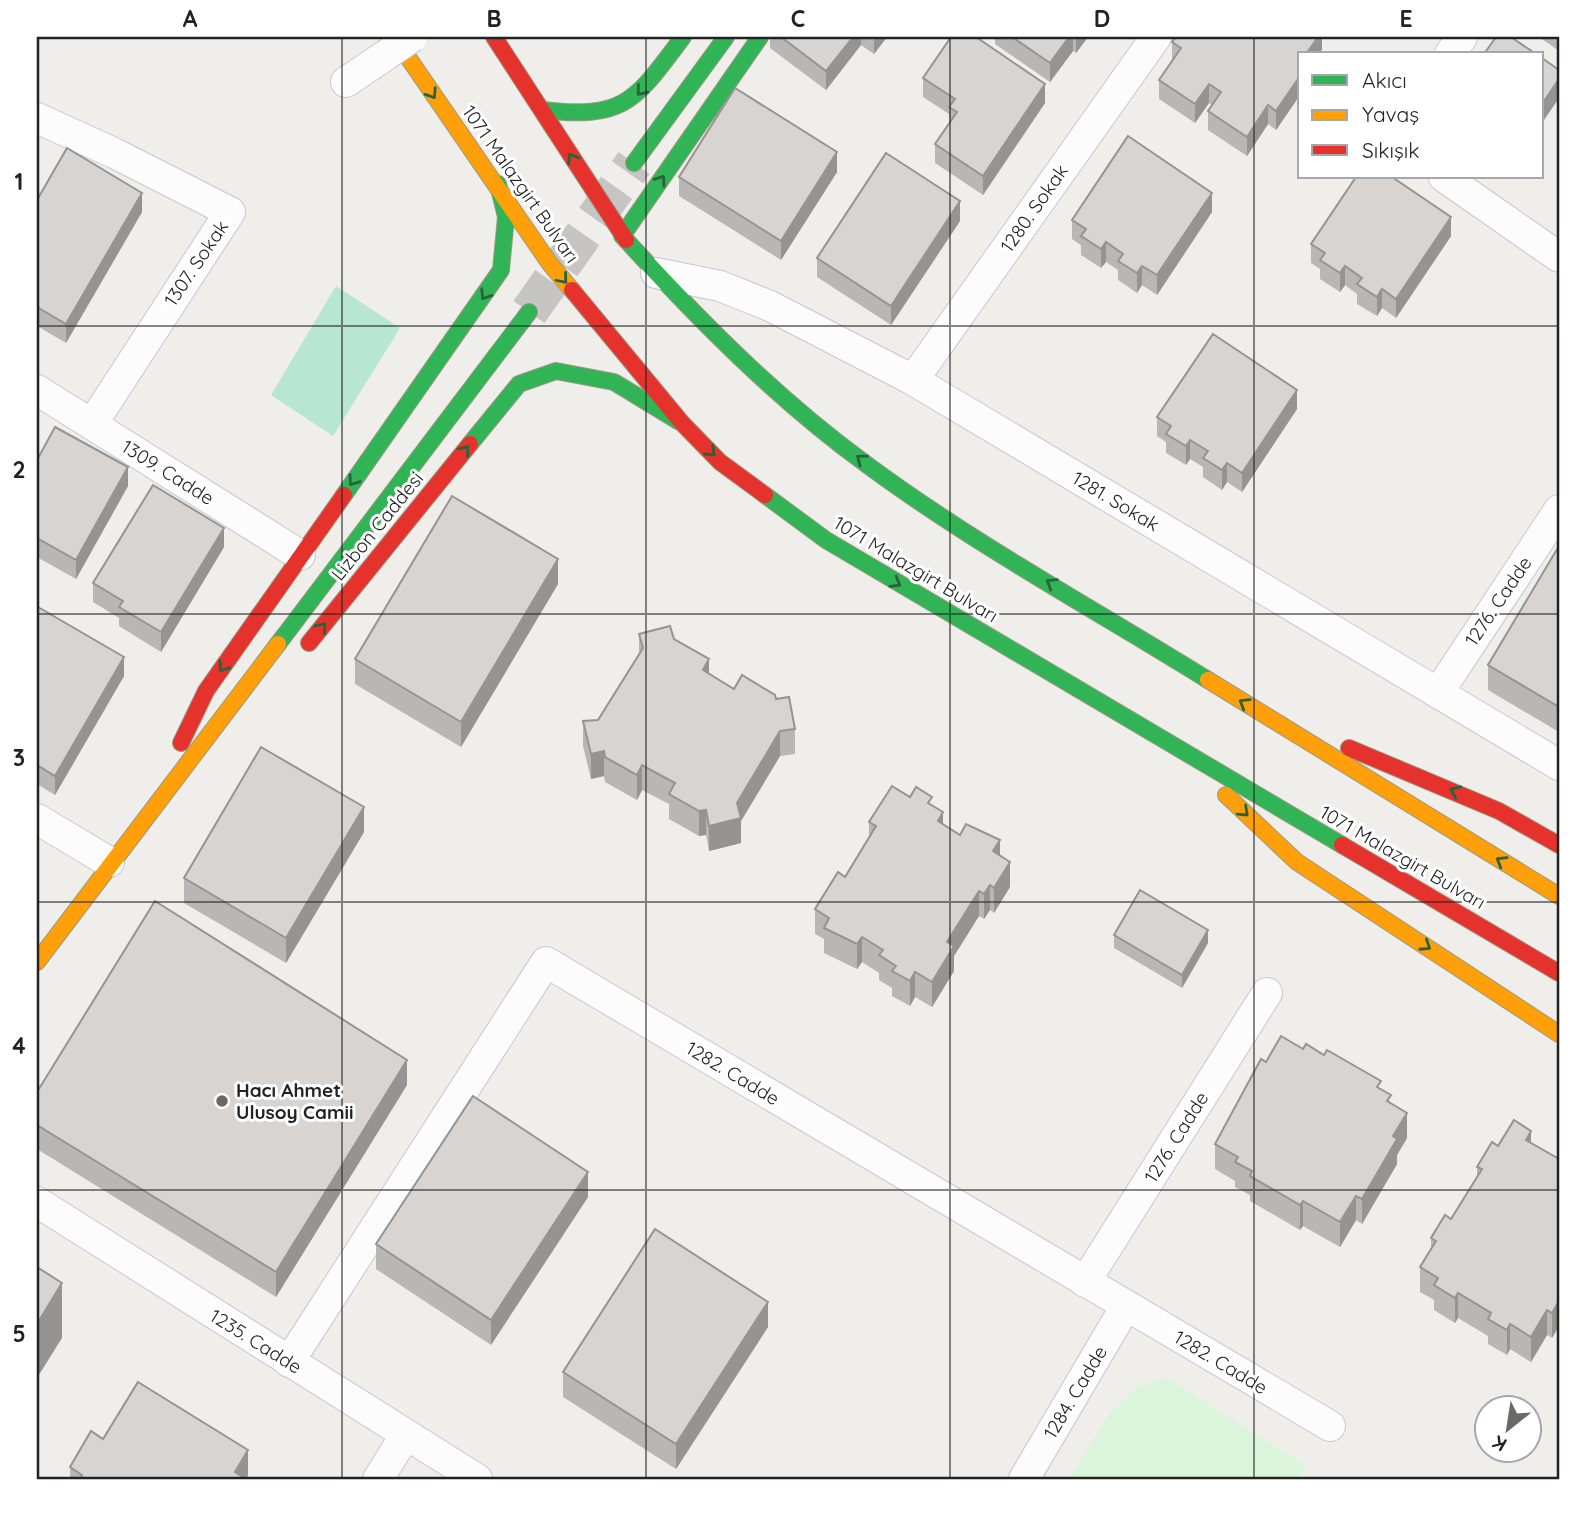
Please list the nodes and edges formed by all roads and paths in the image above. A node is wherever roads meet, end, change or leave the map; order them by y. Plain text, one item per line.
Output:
1 (394, 37) edge
2 (412, 37) edge
3 (494, 37) edge
4 (683, 37) edge
5 (726, 37) edge
6 (760, 37) edge
7 (1156, 37) edge
8 (1462, 37) edge
9 (1451, 52) edge
10 (346, 82) dead end
11 (543, 110) junction
12 (37, 118) edge
13 (634, 163) tunnel mouth
14 (1445, 178) edge
15 (498, 184) junction
16 (622, 236) junction
17 (1559, 257) edge
18 (656, 273) junction
19 (529, 312) tunnel mouth
20 (913, 380) junction
21 (37, 390) edge
22 (92, 424) junction
23 (682, 424) junction
24 (1559, 510) edge
25 (300, 555) junction
26 (302, 653) dead end
27 (1438, 693) junction
28 (1285, 729) junction
29 (230, 736) dead end
30 (1176, 748) junction
31 (1559, 765) edge
32 (37, 819) edge
33 (143, 821) junction
34 (1559, 845) edge
35 (109, 862) junction
36 (1559, 896) edge
37 (37, 962) edge
38 (1559, 973) edge
39 (1267, 993) dead end
40 (1559, 1034) edge
41 (37, 1202) edge
42 (1086, 1282) junction
43 (1126, 1306) junction
44 (289, 1362) junction
45 (1330, 1426) dead end
46 (405, 1436) junction
47 (378, 1479) edge
48 (477, 1479) edge
49 (1024, 1479) edge

1 -> 15 main road, 1071 Malazgirt Bulvarı
2 - 10 street, bridge
3 - 11 main road
4 -> 11 main road
5 - 13 main road
16 -> 6 main road
7 - 20 street, 1280. Sokak
8 - 9 street
16 -> 11 main road
12 - 22 street, 1307. Sokak
14 - 17 street
15 -> 23 main road, 1071 Malazgirt Bulvarı
15 -> 25 main road, Lizbon Caddesi
16 - 18 main road
18 - 20 street, 1281. Sokak
28 -> 18 main road
19 - 33 main road, Lizbon Caddesi
20 - 27 street, 1281. Sokak
21 - 22 street, 1309. Cadde
22 - 25 street, 1309. Cadde
26 -> 23 main road, Lizbon Caddesi
23 -> 30 main road, 1071 Malazgirt Bulvarı
24 - 27 street, 1276. Cadde
25 -> 33 main road, Lizbon Caddesi
27 - 31 street, 1281. Sokak
34 -> 28 main road
36 -> 28 main road
29 - 33 main road, Lizbon Caddesi
30 - 38 main road, 1071 Malazgirt Bulvarı
30 -> 40 main road
32 - 35 street
33 - 35 main road, Lizbon Caddesi
35 - 37 main road, Lizbon Caddesi
39 - 42 street, 1276. Cadde
41 - 44 street, 1235. Cadde
42 - 43 street, 1282. Cadde
42 - 44 street, 1282. Cadde
43 - 45 street, 1282. Cadde
43 - 49 street, 1284. Cadde
44 - 46 street, 1235. Cadde
46 - 47 street
46 - 48 street, 1235. Cadde

